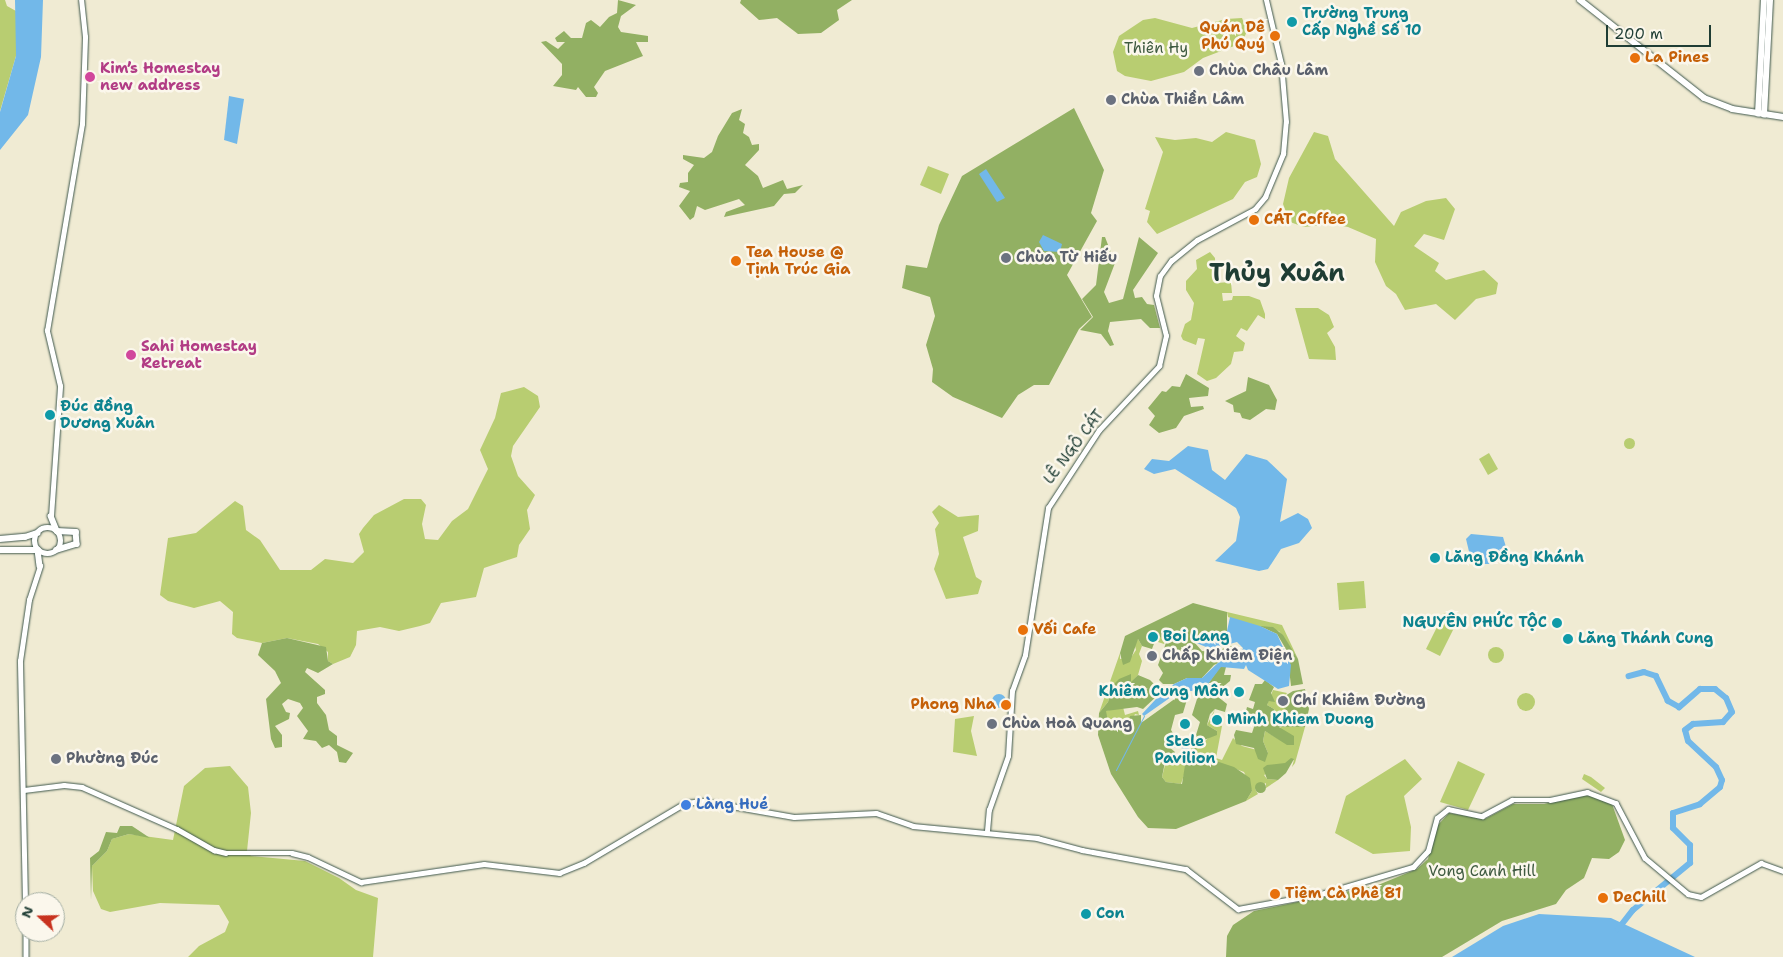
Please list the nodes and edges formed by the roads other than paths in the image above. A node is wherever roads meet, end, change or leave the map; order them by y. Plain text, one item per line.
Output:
1 (82, 0) edge
2 (1266, 0) edge
3 (1580, 0) edge
4 (1770, 0) edge
5 (1766, 5) edge
6 (1761, 115) junction
7 (1783, 117) edge
8 (51, 516) junction
9 (39, 531) junction
10 (57, 531) junction
11 (0, 538) edge
12 (38, 550) junction
13 (55, 551) junction
14 (0, 552) edge
15 (40, 566) junction
16 (24, 790) junction
17 (987, 831) junction
18 (1783, 871) edge
19 (25, 892) edge
20 (26, 942) edge
21 (26, 957) edge

1 - 8 street
2 - 17 street, LÊ NGÔ CÁT
3 - 6 highway
4 - 5 main road
5 - 6 main road
6 - 7 highway
8 - 9 main road
8 - 10 main road
9 - 10 main road
9 - 11 main road
9 - 12 main road
10 - 13 main road
10 - 13 main road
12 - 13 main road
12 - 14 main road
12 - 15 main road
13 - 15 main road
15 - 16 street
16 - 17 street
16 - 19 street
17 - 18 street
20 - 21 street

